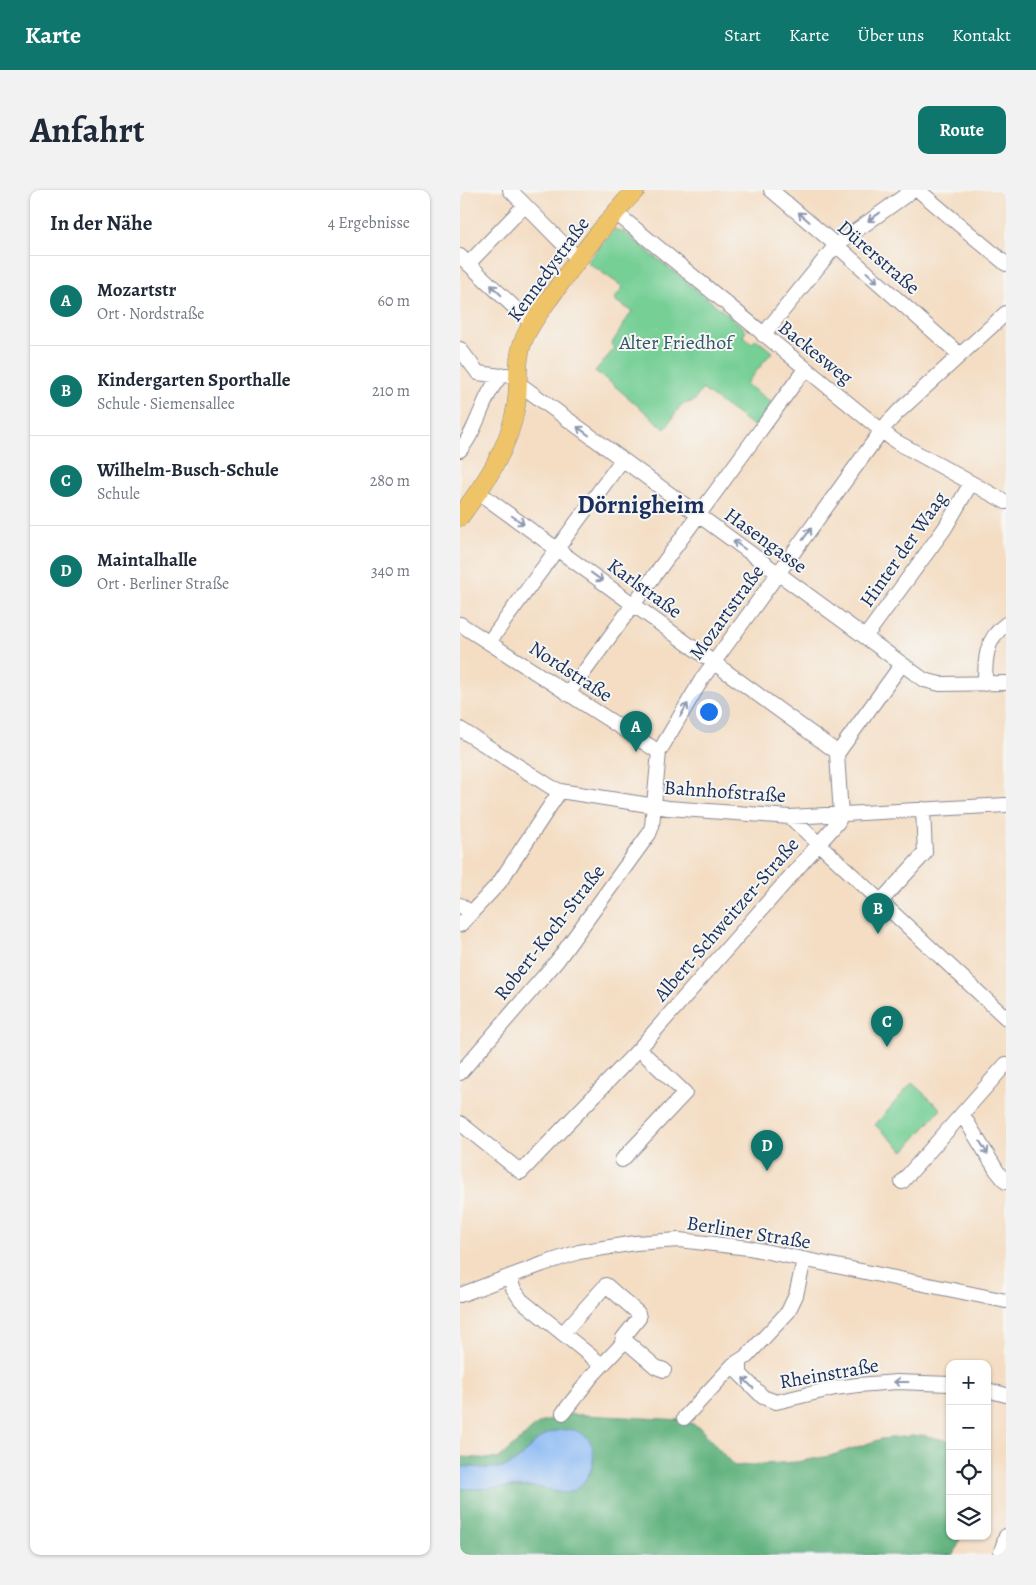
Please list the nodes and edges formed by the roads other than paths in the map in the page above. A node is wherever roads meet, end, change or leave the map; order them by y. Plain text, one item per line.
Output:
1 (510, 190) edge
2 (636, 190) edge
3 (771, 190) edge
4 (913, 190) edge
5 (918, 190) edge
6 (524, 206) junction
7 (616, 213) junction
8 (836, 245) junction
9 (578, 259) junction
10 (464, 260) edge
11 (1006, 264) edge
12 (1006, 313) edge
13 (532, 324) junction
14 (763, 335) junction
15 (460, 349) edge
16 (960, 355) junction
17 (805, 369) junction
18 (512, 377) junction
19 (882, 431) junction
20 (460, 450) edge
21 (622, 460) junction
22 (972, 483) junction
23 (478, 492) junction
24 (1006, 502) edge
25 (698, 516) junction
26 (460, 517) edge
27 (557, 548) junction
28 (779, 573) junction
29 (634, 604) junction
30 (460, 624) edge
31 (1006, 624) edge
32 (865, 637) junction
33 (489, 642) junction
34 (714, 662) junction
35 (902, 664) junction
36 (1006, 683) edge
37 (985, 684) junction
38 (568, 694) junction
39 (460, 729) edge
40 (659, 752) junction
41 (837, 752) junction
42 (560, 791) junction
43 (1006, 805) edge
44 (654, 806) junction
45 (923, 809) junction
46 (841, 815) junction
47 (790, 817) junction
48 (819, 843) junction
49 (881, 901) junction
50 (465, 909) edge
51 (460, 925) edge
52 (1006, 1018) edge
53 (639, 1049) junction
54 (1006, 1064) edge
55 (460, 1074) edge
56 (962, 1114) junction
57 (460, 1123) edge
58 (622, 1160) dead end
59 (902, 1182) dead end
60 (1006, 1182) edge
61 (804, 1260) junction
62 (510, 1276) junction
63 (460, 1295) edge
64 (1006, 1301) edge
65 (563, 1334) junction
66 (622, 1344) junction
67 (740, 1361) junction
68 (602, 1365) junction
69 (664, 1370) dead end
70 (946, 1384) edge
71 (991, 1391) edge
72 (1006, 1395) edge
73 (563, 1412) dead end
74 (684, 1418) dead end
75 (1006, 1536) edge
76 (1000, 1555) edge

1 - 6 street
2 - 7 main road, Kennedystraße
8 -> 3 street, Dürerstraße
4 -> 8 street
5 - 11 street
6 - 9 street
6 - 10 street
7 - 9 main road, Kennedystraße
7 - 14 street, Backesweg
8 - 14 street
8 -> 16 street, Dürerstraße
9 - 13 main road, Kennedystraße
13 -> 10 street
12 - 16 street, Mozartstraße
13 - 18 main road, Kennedystraße
14 - 17 street, Backesweg
15 - 18 street
16 - 19 street, Mozartstraße
17 - 19 street, Backesweg
17 - 25 street
18 - 20 street
21 -> 18 street, Hasengasse
18 - 23 main road, Kennedystraße
19 - 22 street, Backesweg
28 -> 19 street, Mozartstraße
21 - 25 street, Hasengasse
21 - 27 street
22 - 24 street, Backesweg
22 - 32 street, Hinter der Waag
23 - 26 main road, Kennedystraße
23 -> 27 street, Karlstraße
28 -> 25 street, Hasengasse
25 - 29 street
27 -> 29 street, Karlstraße
27 - 33 street
28 - 32 street, Hasengasse
28 - 34 street, Mozartstraße
29 - 34 street, Karlstraße
29 - 38 street
30 - 33 street, Nordstraße
31 - 37 street
32 - 35 street, Hasengasse
33 - 38 street, Nordstraße
40 -> 34 street, Mozartstraße
34 - 41 street, Karlstraße
35 - 37 street, Hasengasse
35 - 41 street
36 - 37 street, Hasengasse
38 - 40 street, Nordstraße
39 - 42 street, Bahnhofstraße
40 - 44 street, Mozartstraße
41 - 46 street
42 - 44 street, Bahnhofstraße
42 - 50 street
43 - 45 street, Bahnhofstraße
44 - 47 street, Bahnhofstraße
44 - 55 street, Robert-Koch-Straße
45 - 46 street, Bahnhofstraße
45 - 49 street
46 - 47 street, Bahnhofstraße
46 - 48 street, Albert-Schweitzer-Straße
47 - 48 street
48 - 49 street
48 - 53 street, Albert-Schweitzer-Straße
49 - 52 street
50 - 51 street
53 - 57 street, Albert-Schweitzer-Straße
53 - 58 street
54 - 56 street
56 - 59 street
56 -> 60 street
61 - 62 street, Berliner Straße
61 - 64 street, Berliner Straße
61 - 67 street
62 - 63 street, Berliner Straße
62 - 65 street
65 - 66 street
65 - 68 street
66 - 68 street
66 - 69 street
70 -> 67 street, Rheinstraße
67 - 74 street
68 - 73 street
71 - 72 street
75 - 76 street

